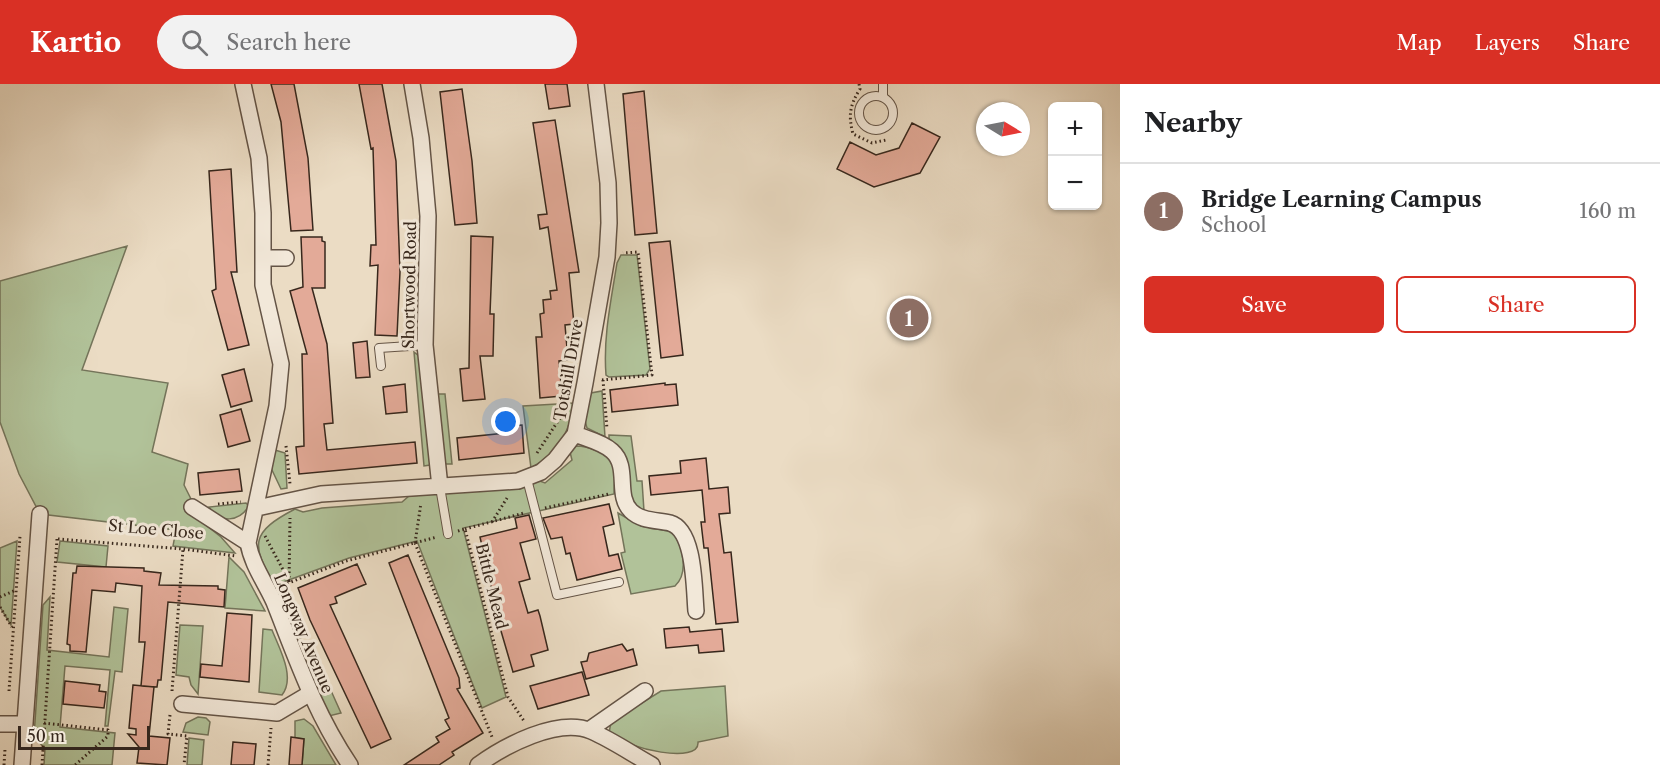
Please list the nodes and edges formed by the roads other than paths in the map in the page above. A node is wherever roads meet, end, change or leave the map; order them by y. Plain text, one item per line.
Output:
1 (243, 84) edge
2 (412, 84) edge
3 (596, 84) edge
4 (883, 84) edge
5 (883, 97) junction
6 (263, 258) junction
7 (286, 258) dead end
8 (425, 345) junction
9 (381, 366) dead end
10 (575, 434) junction
11 (522, 480) junction
12 (440, 487) junction
13 (192, 507) road end
14 (257, 508) junction
15 (40, 514) dead end
16 (448, 534) road end
17 (250, 551) junction
18 (619, 582) dead end
19 (696, 611) dead end
20 (645, 692) dead end
21 (309, 694) junction
22 (175, 706) road end
23 (0, 724) edge
24 (25, 724) junction
25 (589, 730) junction
26 (22, 765) edge
27 (350, 765) edge
28 (478, 765) edge
29 (652, 765) edge

1 - 6 street
2 - 8 street, Shortwood Road
3 - 10 street, Totshill Drive
4 - 5 lane
5 - 5 lane
6 - 7 street
6 - 14 street
8 - 9 lane
8 - 12 street, Shortwood Road
10 - 11 street, Totshill Drive
10 - 19 street
11 - 12 street, Totshill Drive
11 - 18 lane
12 - 14 street, Totshill Drive
12 - 16 lane
13 - 17 street, St Loe Close
14 - 17 street
15 - 24 street
17 - 21 street, Longway Avenue
20 - 25 street
21 - 22 street
21 - 27 street, Longway Avenue
23 - 24 street
24 - 26 street
25 - 28 street
25 - 29 street

